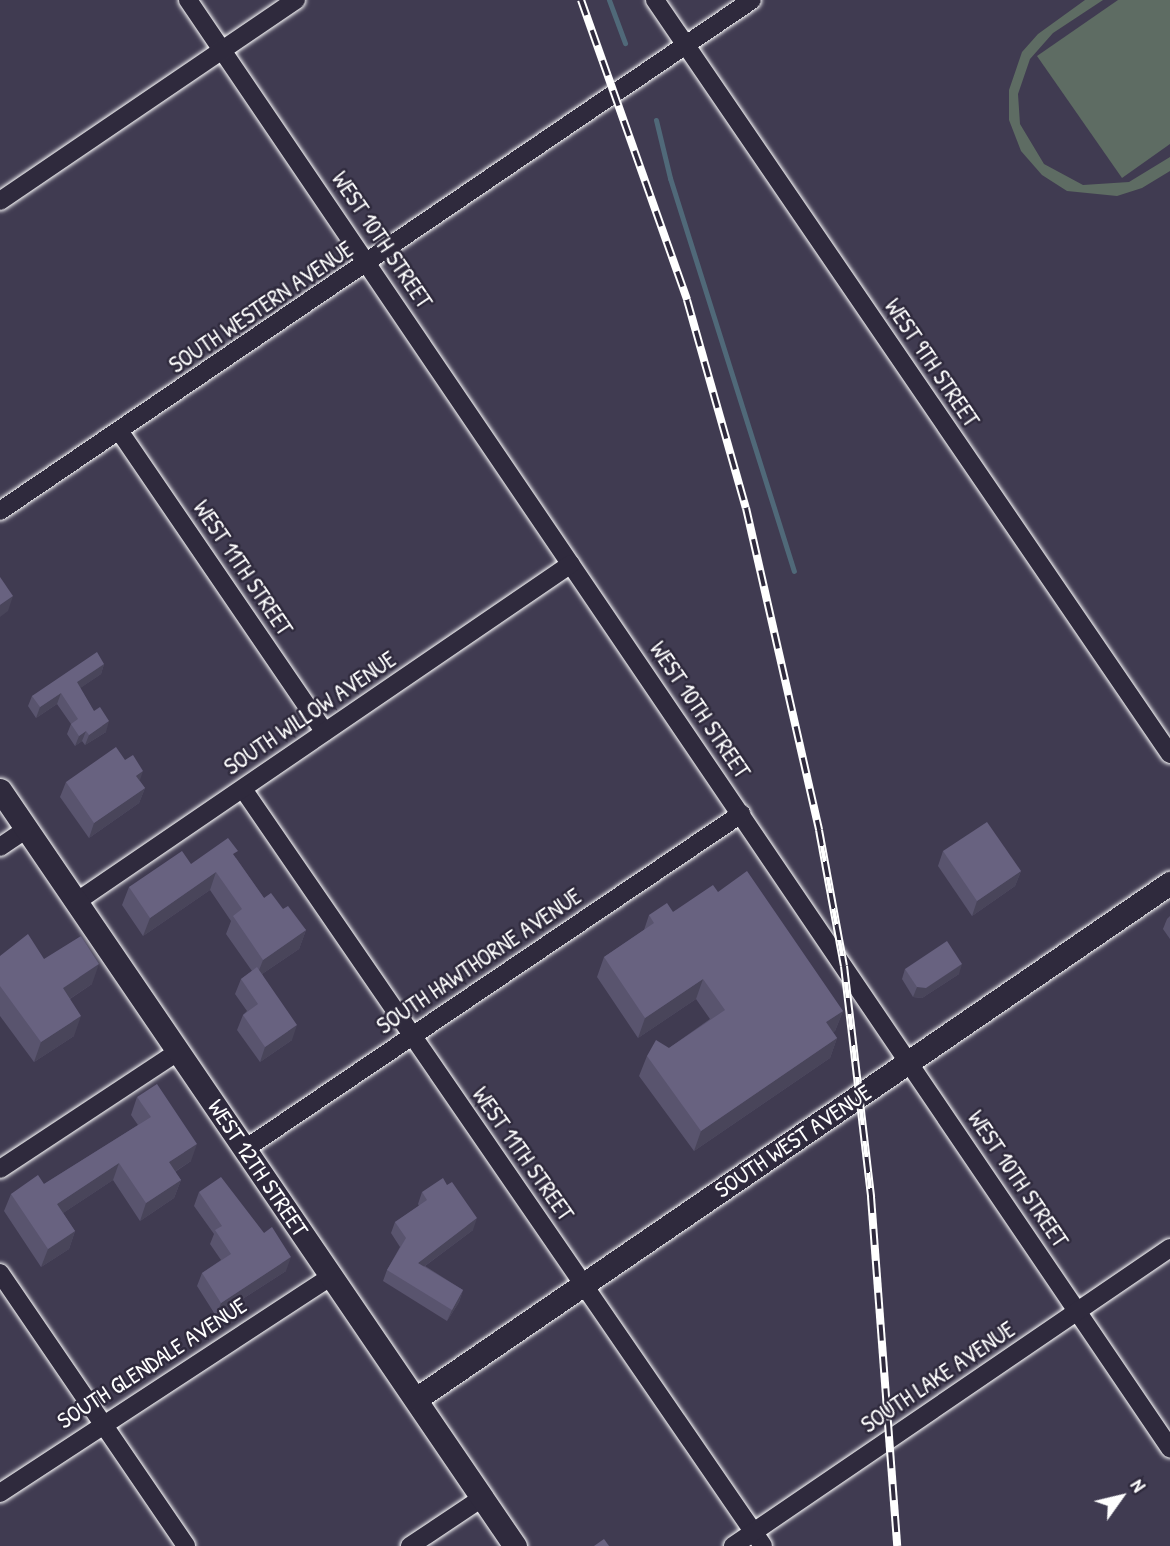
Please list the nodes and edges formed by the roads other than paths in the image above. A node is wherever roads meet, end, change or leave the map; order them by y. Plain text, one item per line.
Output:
1 (188, 0) edge
2 (296, 0) edge
3 (655, 0) edge
4 (752, 0) edge
5 (685, 46) junction
6 (222, 50) junction
7 (0, 201) edge
8 (368, 264) junction
9 (120, 432) junction
10 (0, 511) edge
11 (572, 564) junction
12 (325, 732) junction
13 (1170, 754) edge
14 (243, 789) junction
15 (0, 790) edge
16 (740, 814) junction
17 (27, 829) junction
18 (0, 847) edge
19 (1170, 883) edge
20 (76, 902) junction
21 (412, 1036) junction
22 (178, 1051) junction
23 (908, 1062) junction
24 (245, 1149) junction
25 (0, 1169) edge
26 (1170, 1248) edge
27 (0, 1273) edge
28 (331, 1276) junction
29 (584, 1285) junction
30 (1077, 1311) junction
31 (416, 1399) junction
32 (102, 1424) junction
33 (1170, 1448) edge
34 (0, 1493) edge
35 (482, 1498) junction
36 (759, 1539) edge
37 (186, 1546) edge
38 (410, 1546) edge
39 (515, 1546) edge
40 (733, 1546) edge

1 - 6 street, WEST 10TH STREET
2 - 6 street
3 - 5 street, WEST 9TH STREET
4 - 5 street, SOUTH WESTERN AVENUE
5 - 8 street, SOUTH WESTERN AVENUE
5 - 13 street, WEST 9TH STREET
6 - 7 street
6 - 8 street, WEST 10TH STREET
8 - 9 street, SOUTH WESTERN AVENUE
8 - 11 street, WEST 10TH STREET
9 - 10 street, SOUTH WESTERN AVENUE
9 - 12 street, WEST 11TH STREET
11 - 12 street, SOUTH WILLOW AVENUE
11 - 16 street, WEST 10TH STREET
12 - 14 street, SOUTH WILLOW AVENUE
14 - 20 street, SOUTH WILLOW AVENUE
14 - 21 street, WEST 11TH STREET
15 - 17 main road, WEST 12TH STREET
16 - 21 street, SOUTH HAWTHORNE AVENUE
16 - 23 street, WEST 10TH STREET
17 - 18 street
17 - 20 main road, WEST 12TH STREET
19 - 23 main road, SOUTH WEST AVENUE
20 - 22 main road, WEST 12TH STREET
21 - 24 street, SOUTH HAWTHORNE AVENUE
21 - 29 street, WEST 11TH STREET
22 - 24 main road, WEST 12TH STREET
22 - 25 street
23 - 29 main road, SOUTH WEST AVENUE
23 - 30 street, WEST 10TH STREET
24 - 28 main road, WEST 12TH STREET
26 - 30 street, SOUTH LAKE AVENUE
27 - 32 street
28 - 31 main road, WEST 12TH STREET
28 - 32 street, SOUTH GLENDALE AVENUE
29 - 31 main road, SOUTH WEST AVENUE
29 - 36 street, WEST 11TH STREET
30 - 33 street, WEST 10TH STREET
30 - 36 street, SOUTH LAKE AVENUE
31 - 35 main road, WEST 12TH STREET
32 - 34 street, SOUTH GLENDALE AVENUE
32 - 37 street
35 - 38 street
35 - 39 main road, WEST 12TH STREET
36 - 40 street, SOUTH LAKE AVENUE

